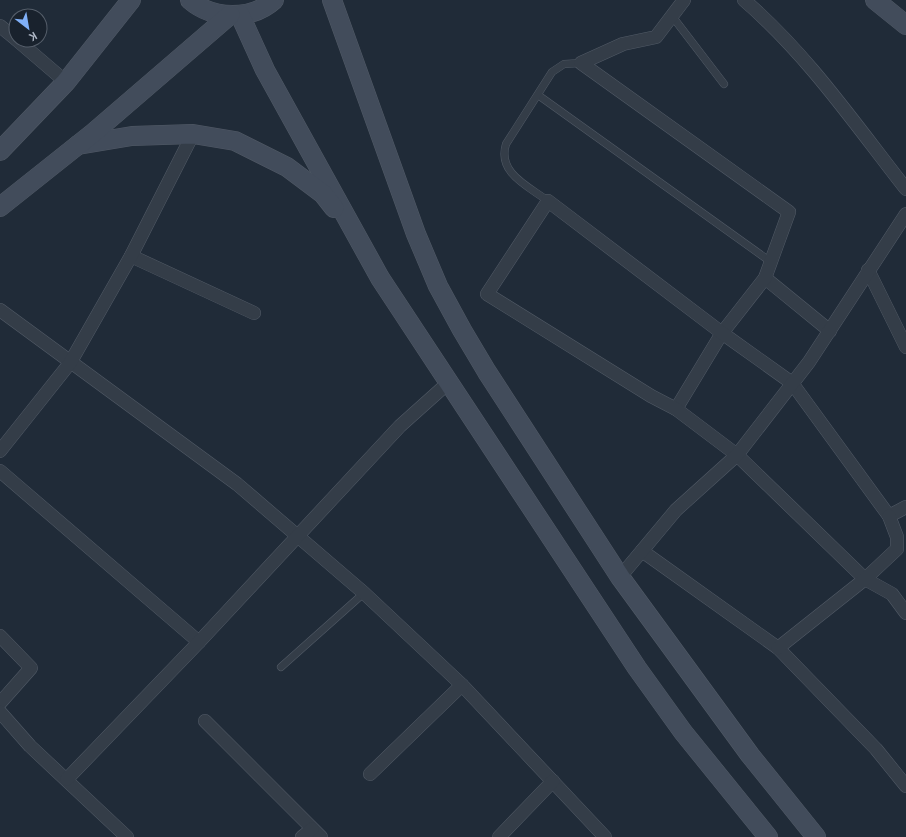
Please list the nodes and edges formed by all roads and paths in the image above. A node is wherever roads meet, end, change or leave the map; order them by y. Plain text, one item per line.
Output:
1 (131, 0) edge
2 (190, 0) edge
3 (274, 0) edge
4 (332, 0) edge
5 (684, 0) edge
6 (744, 0) edge
7 (875, 0) edge
8 (235, 15) junction
9 (672, 16) junction
10 (906, 25) edge
11 (0, 26) edge
12 (8, 33) edge
13 (26, 48) edge
14 (581, 63) junction
15 (66, 82) junction
16 (724, 84) dead end
17 (538, 95) junction
18 (193, 134) junction
19 (78, 144) junction
20 (0, 151) edge
21 (906, 189) edge
22 (548, 201) junction
23 (0, 207) edge
24 (906, 214) edge
25 (354, 231) junction
26 (131, 256) junction
27 (771, 262) junction
28 (868, 270) junction
29 (766, 278) junction
30 (0, 310) edge
31 (254, 313) dead end
32 (830, 331) junction
33 (722, 334) junction
34 (906, 347) edge
35 (70, 363) junction
36 (448, 383) junction
37 (792, 383) junction
38 (676, 409) junction
39 (0, 451) edge
40 (736, 455) junction
41 (0, 471) edge
42 (906, 507) edge
43 (889, 516) junction
44 (298, 537) junction
45 (642, 551) junction
46 (620, 577) junction
47 (865, 579) junction
48 (364, 593) junction
49 (906, 613) edge
50 (0, 636) edge
51 (199, 642) junction
52 (778, 648) junction
53 (282, 667) dead end
54 (462, 685) junction
55 (0, 703) edge
56 (0, 712) edge
57 (205, 721) dead end
58 (370, 774) dead end
59 (67, 779) junction
60 (553, 781) junction
61 (906, 786) edge
62 (311, 834) edge
63 (127, 837) edge
64 (499, 837) edge
65 (605, 837) edge
66 (768, 837) edge
67 (816, 837) edge

1 - 15 main road
2 - 8 main road
3 - 8 main road
4 - 46 main road
5 - 9 street
6 - 21 street
7 - 10 main road
8 - 19 main road
8 - 25 main road
9 - 14 street
9 - 16 lane
11 - 12 street
13 - 15 street
14 - 17 lane
14 - 27 street
15 - 20 main road
17 - 22 lane
17 - 27 lane
18 - 19 main road
18 - 25 main road
18 - 26 street
19 - 23 main road
22 - 33 street
22 - 38 street
24 - 28 street
25 - 36 main road
26 - 31 street
26 - 35 street
27 - 29 street
28 - 32 street
28 - 34 street
29 - 32 street
29 - 33 street
30 - 35 street
32 - 37 street
33 - 37 street
33 - 38 street
35 - 39 street
35 - 44 street
36 - 44 street
36 - 66 main road
37 - 40 street
37 - 43 street
38 - 40 street
40 - 45 street
40 - 47 street
41 - 51 street
42 - 43 street
43 - 47 street
44 - 48 street
44 - 51 street
45 - 46 street
45 - 52 street
46 - 67 main road
47 - 49 street
47 - 52 street
48 - 53 lane
48 - 54 street
50 - 55 street
51 - 59 street
52 - 61 street
54 - 58 street
54 - 60 street
56 - 59 street
57 - 62 street
59 - 63 street
60 - 64 street
60 - 65 street

